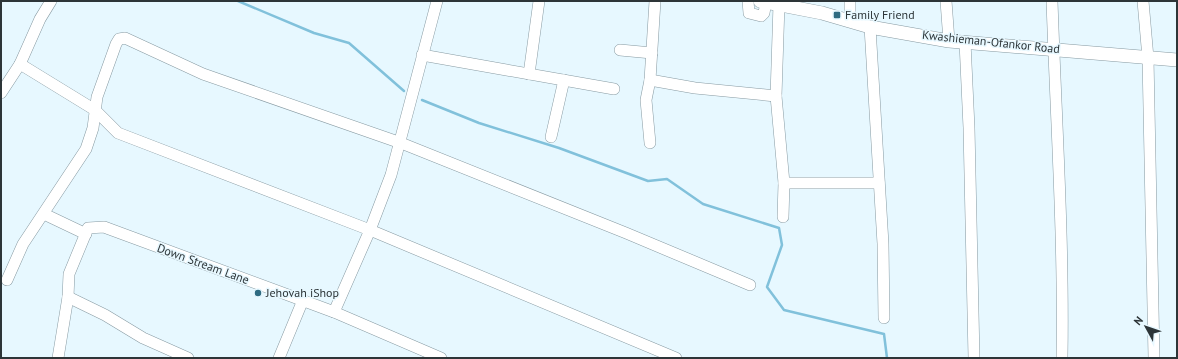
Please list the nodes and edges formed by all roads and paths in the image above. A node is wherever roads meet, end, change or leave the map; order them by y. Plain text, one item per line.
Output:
1 (51, 1) edge
2 (437, 1) edge
3 (539, 1) edge
4 (655, 1) edge
5 (748, 1) edge
6 (850, 1) edge
7 (946, 1) edge
8 (1052, 1) edge
9 (1143, 1) edge
10 (768, 2) edge
11 (850, 20) junction
12 (870, 27) junction
13 (949, 41) junction
14 (966, 42) junction
15 (1054, 49) junction
16 (620, 50) dead end
17 (652, 53) junction
18 (422, 55) junction
19 (1148, 58) junction
20 (1177, 60) edge
21 (20, 64) junction
22 (529, 74) junction
23 (564, 80) junction
24 (650, 80) junction
25 (614, 89) dead end
26 (1, 93) edge
27 (776, 96) junction
28 (95, 110) junction
29 (551, 137) dead end
30 (401, 143) junction
31 (650, 143) dead end
32 (784, 183) junction
33 (879, 183) junction
34 (44, 214) junction
35 (783, 217) dead end
36 (370, 230) junction
37 (86, 234) junction
38 (6, 280) dead end
39 (750, 285) dead end
40 (68, 297) junction
41 (303, 300) junction
42 (334, 312) junction
43 (884, 318) dead end
44 (58, 358) edge
45 (188, 358) edge
46 (279, 358) edge
47 (441, 358) edge
48 (676, 358) edge
49 (974, 358) edge
50 (1062, 358) edge
51 (1154, 358) edge

1 - 21 street
2 - 18 street
3 - 22 street
4 - 17 street
5 - 10 street
6 - 11 street
7 - 13 street
8 - 15 street
9 - 19 street
10 - 11 main road, Kwashieman-Ofankor Road
10 - 27 street
11 - 12 main road, Kwashieman-Ofankor Road
12 - 13 main road, Kwashieman-Ofankor Road
12 - 33 street
13 - 14 main road, Kwashieman-Ofankor Road
14 - 15 main road, Kwashieman-Ofankor Road
14 - 49 street
15 - 19 main road, Kwashieman-Ofankor Road
15 - 50 street
16 - 17 street
17 - 24 street
18 - 22 street
18 - 30 street
19 - 20 main road, Kwashieman-Ofankor Road
19 - 51 street
21 - 26 street
21 - 28 street
22 - 23 street
23 - 25 street
23 - 29 street
24 - 27 street
24 - 31 street
27 - 32 street
28 - 30 street
28 - 34 street
28 - 36 street
30 - 36 street
30 - 39 street
32 - 33 street
32 - 35 street
33 - 43 street
34 - 37 street
34 - 38 street
36 - 42 street
36 - 48 street
37 - 40 street
37 - 41 street, Down Stream Lane
40 - 44 street
40 - 45 street
41 - 42 street, Down Stream Lane
41 - 46 street
42 - 47 street, Down Stream Lane

